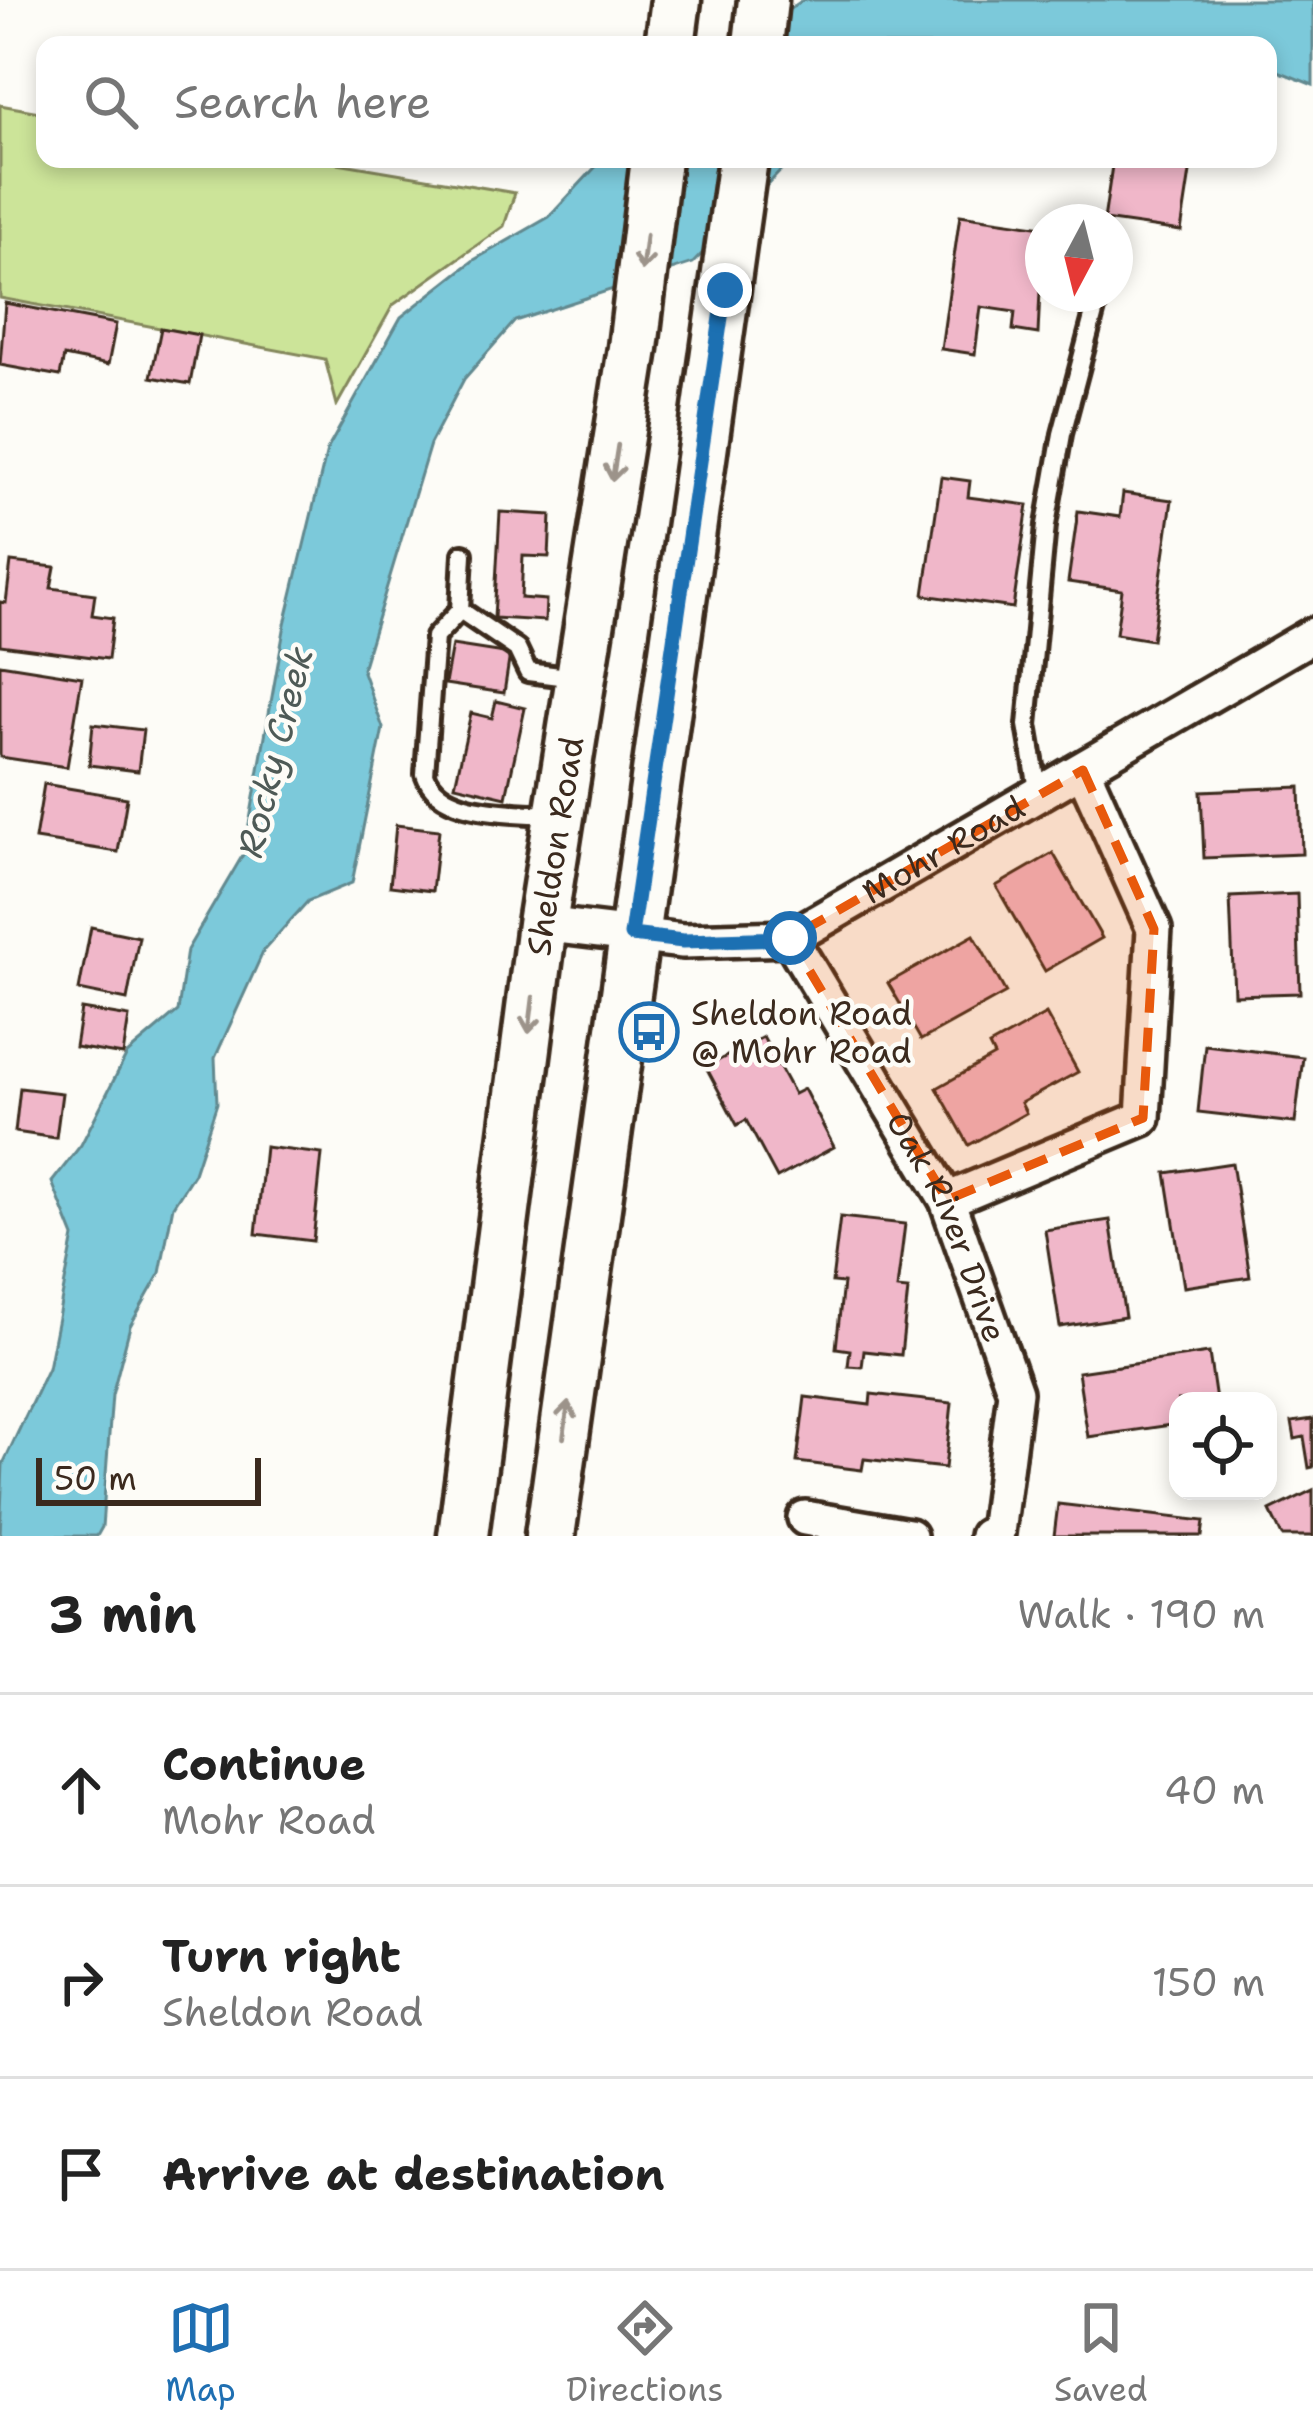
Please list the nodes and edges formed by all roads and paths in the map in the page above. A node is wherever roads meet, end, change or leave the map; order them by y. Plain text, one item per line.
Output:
1 (763, 0) edge
2 (759, 36) edge
3 (655, 168) edge
4 (742, 168) edge
5 (1094, 312) edge
6 (463, 554) dead end
7 (460, 610) junction
8 (1313, 635) edge
9 (582, 679) junction
10 (1083, 770) junction
11 (1040, 795) junction
12 (560, 817) junction
13 (542, 924) junction
14 (631, 935) junction
15 (790, 938) junction
16 (947, 1200) junction
17 (805, 1519) dead end
18 (463, 1536) edge
19 (550, 1536) edge
20 (909, 1536) edge
21 (986, 1536) edge

1 - 2 main road
3 -> 9 main road, Sheldon Road
4 - 14 main road
5 - 11 lane
6 - 7 lane
7 - 9 lane
7 - 12 lane
8 - 10 street, Mohr Road
9 - 12 main road, Sheldon Road
10 - 11 street, Mohr Road
10 - 16 street
11 - 15 street, Mohr Road
12 - 13 main road, Sheldon Road
13 - 14 street, Mohr Road
13 -> 18 main road, Sheldon Road
14 - 15 street, Mohr Road
19 -> 14 main road
15 - 16 street, Oak River Drive
16 - 21 street, Oak River Drive
17 - 20 street

